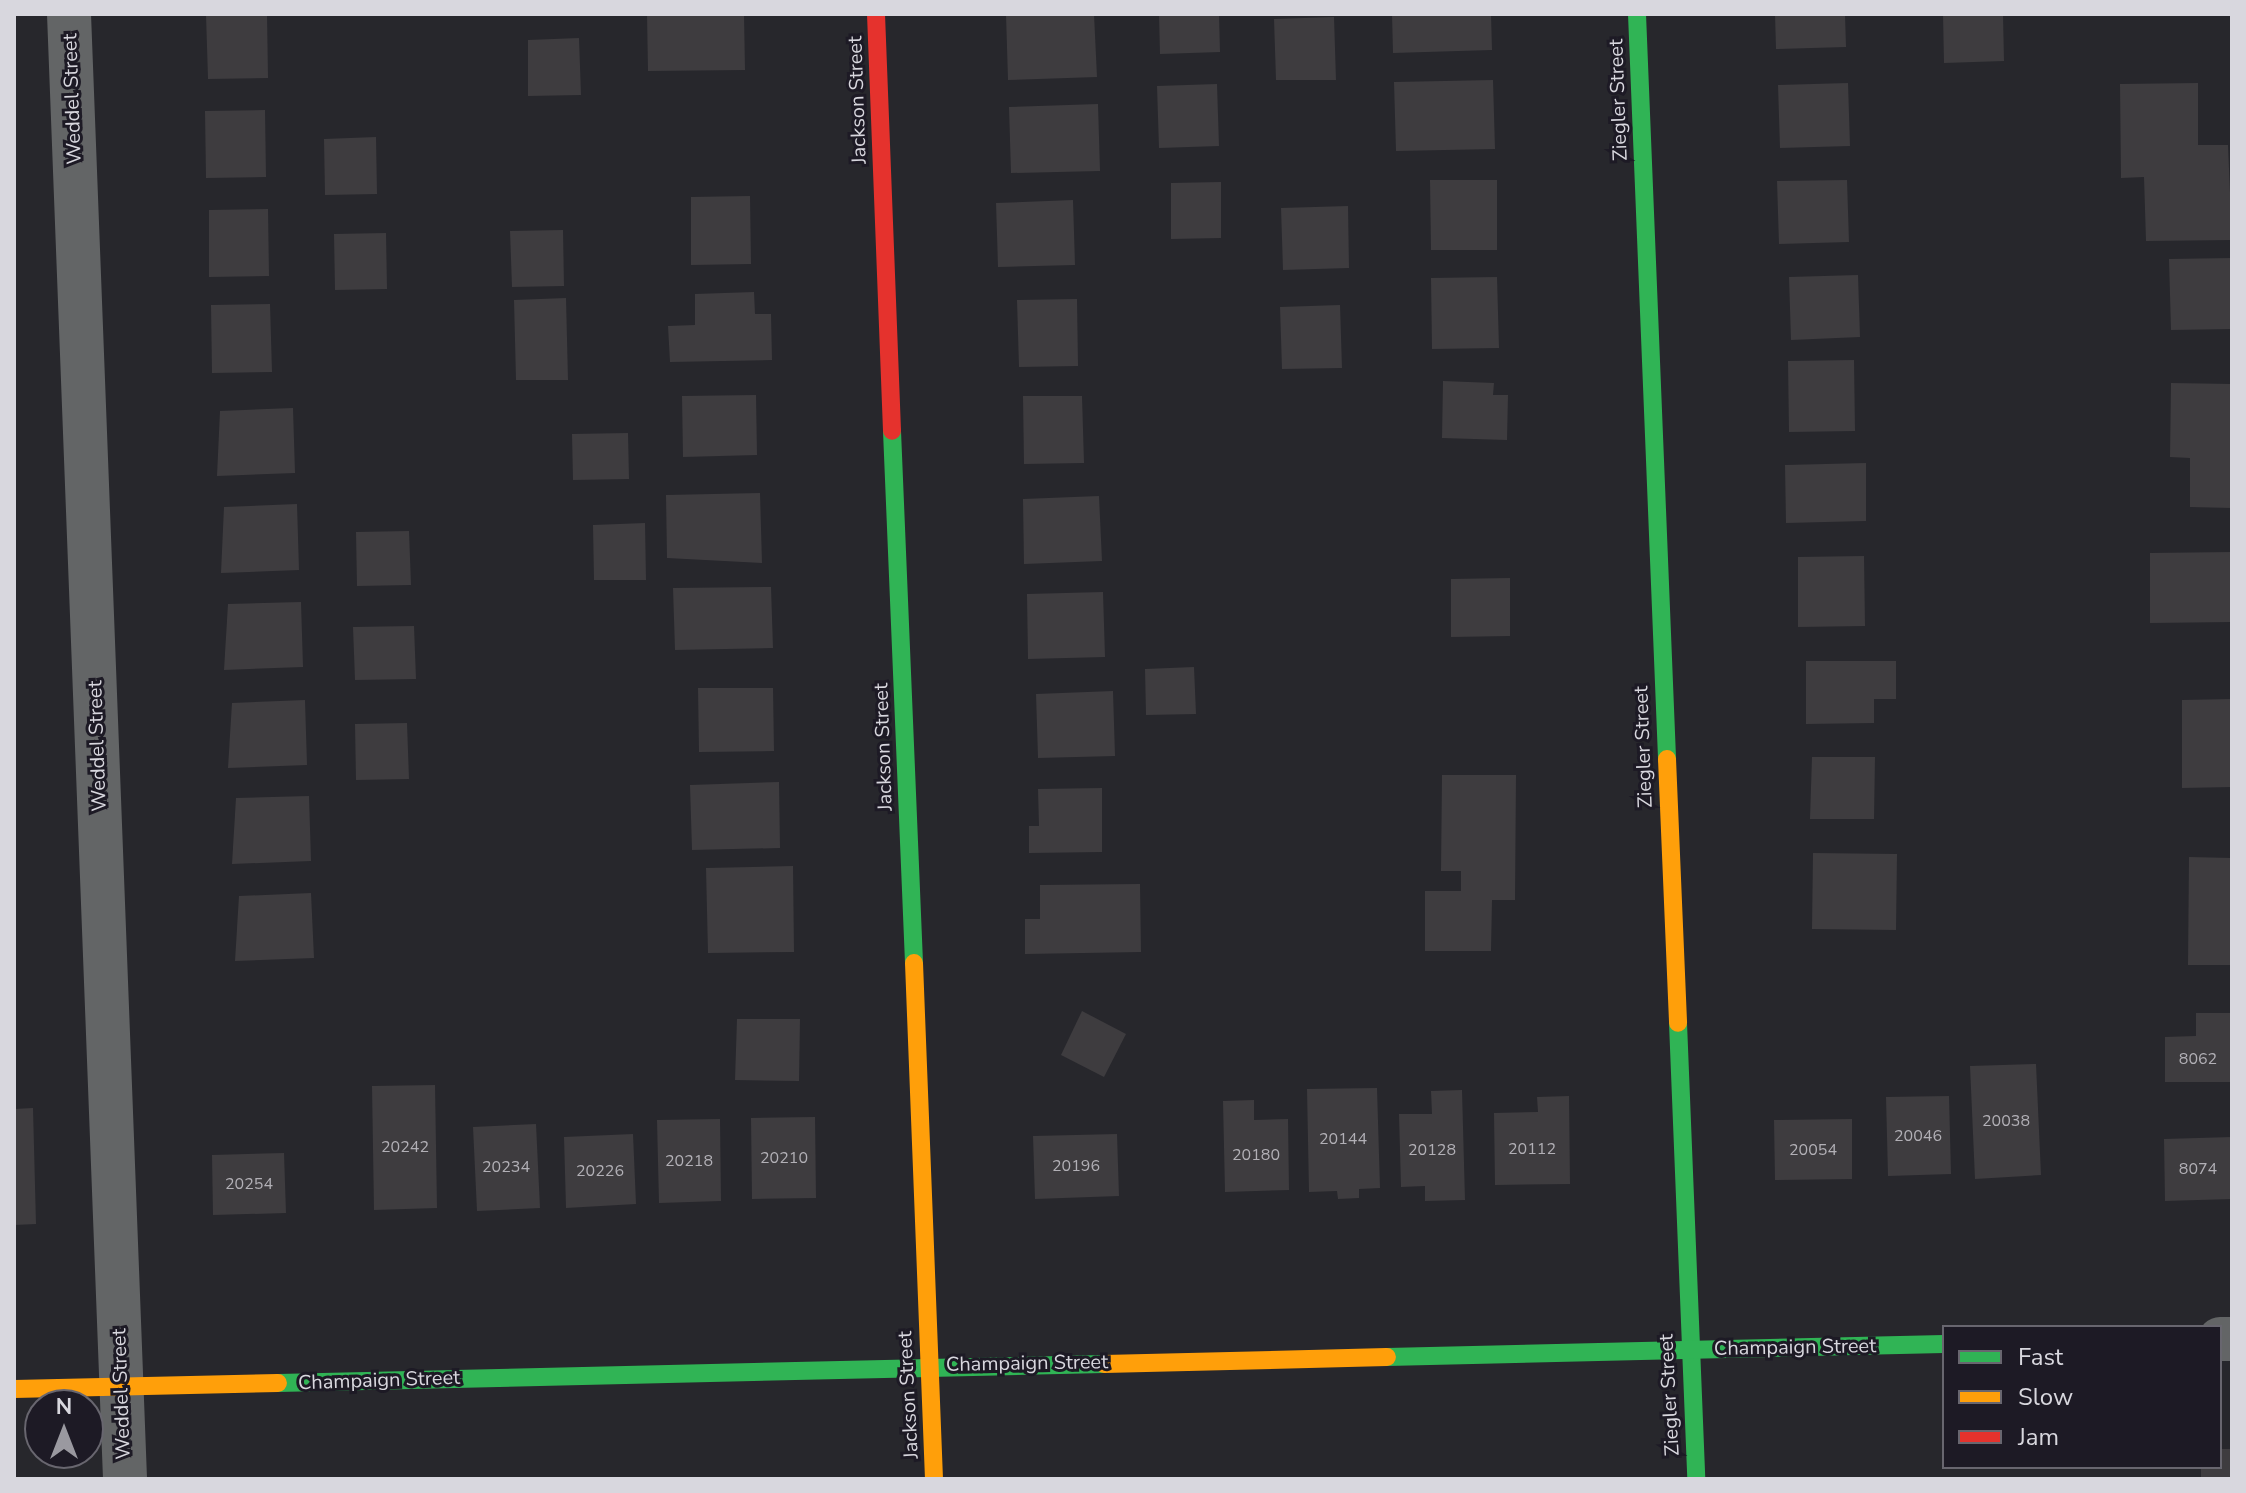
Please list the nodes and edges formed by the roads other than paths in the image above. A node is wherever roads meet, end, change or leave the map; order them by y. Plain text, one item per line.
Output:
1 (69, 14) edge
2 (876, 14) edge
3 (1637, 14) edge
4 (1942, 1344) edge
5 (1689, 1348) junction
6 (928, 1365) junction
7 (121, 1388) junction
8 (14, 1389) edge
9 (125, 1479) edge
10 (934, 1479) edge
11 (1696, 1479) edge

1 - 7 street, Weddel Street
2 - 6 street, Jackson Street
3 - 5 street, Ziegler Street
4 - 5 street, Champaign Street
5 - 6 street, Champaign Street
5 - 11 street, Ziegler Street
6 - 7 street, Champaign Street
6 - 10 street, Jackson Street
7 - 8 street, Champaign Street
7 - 9 street, Weddel Street

